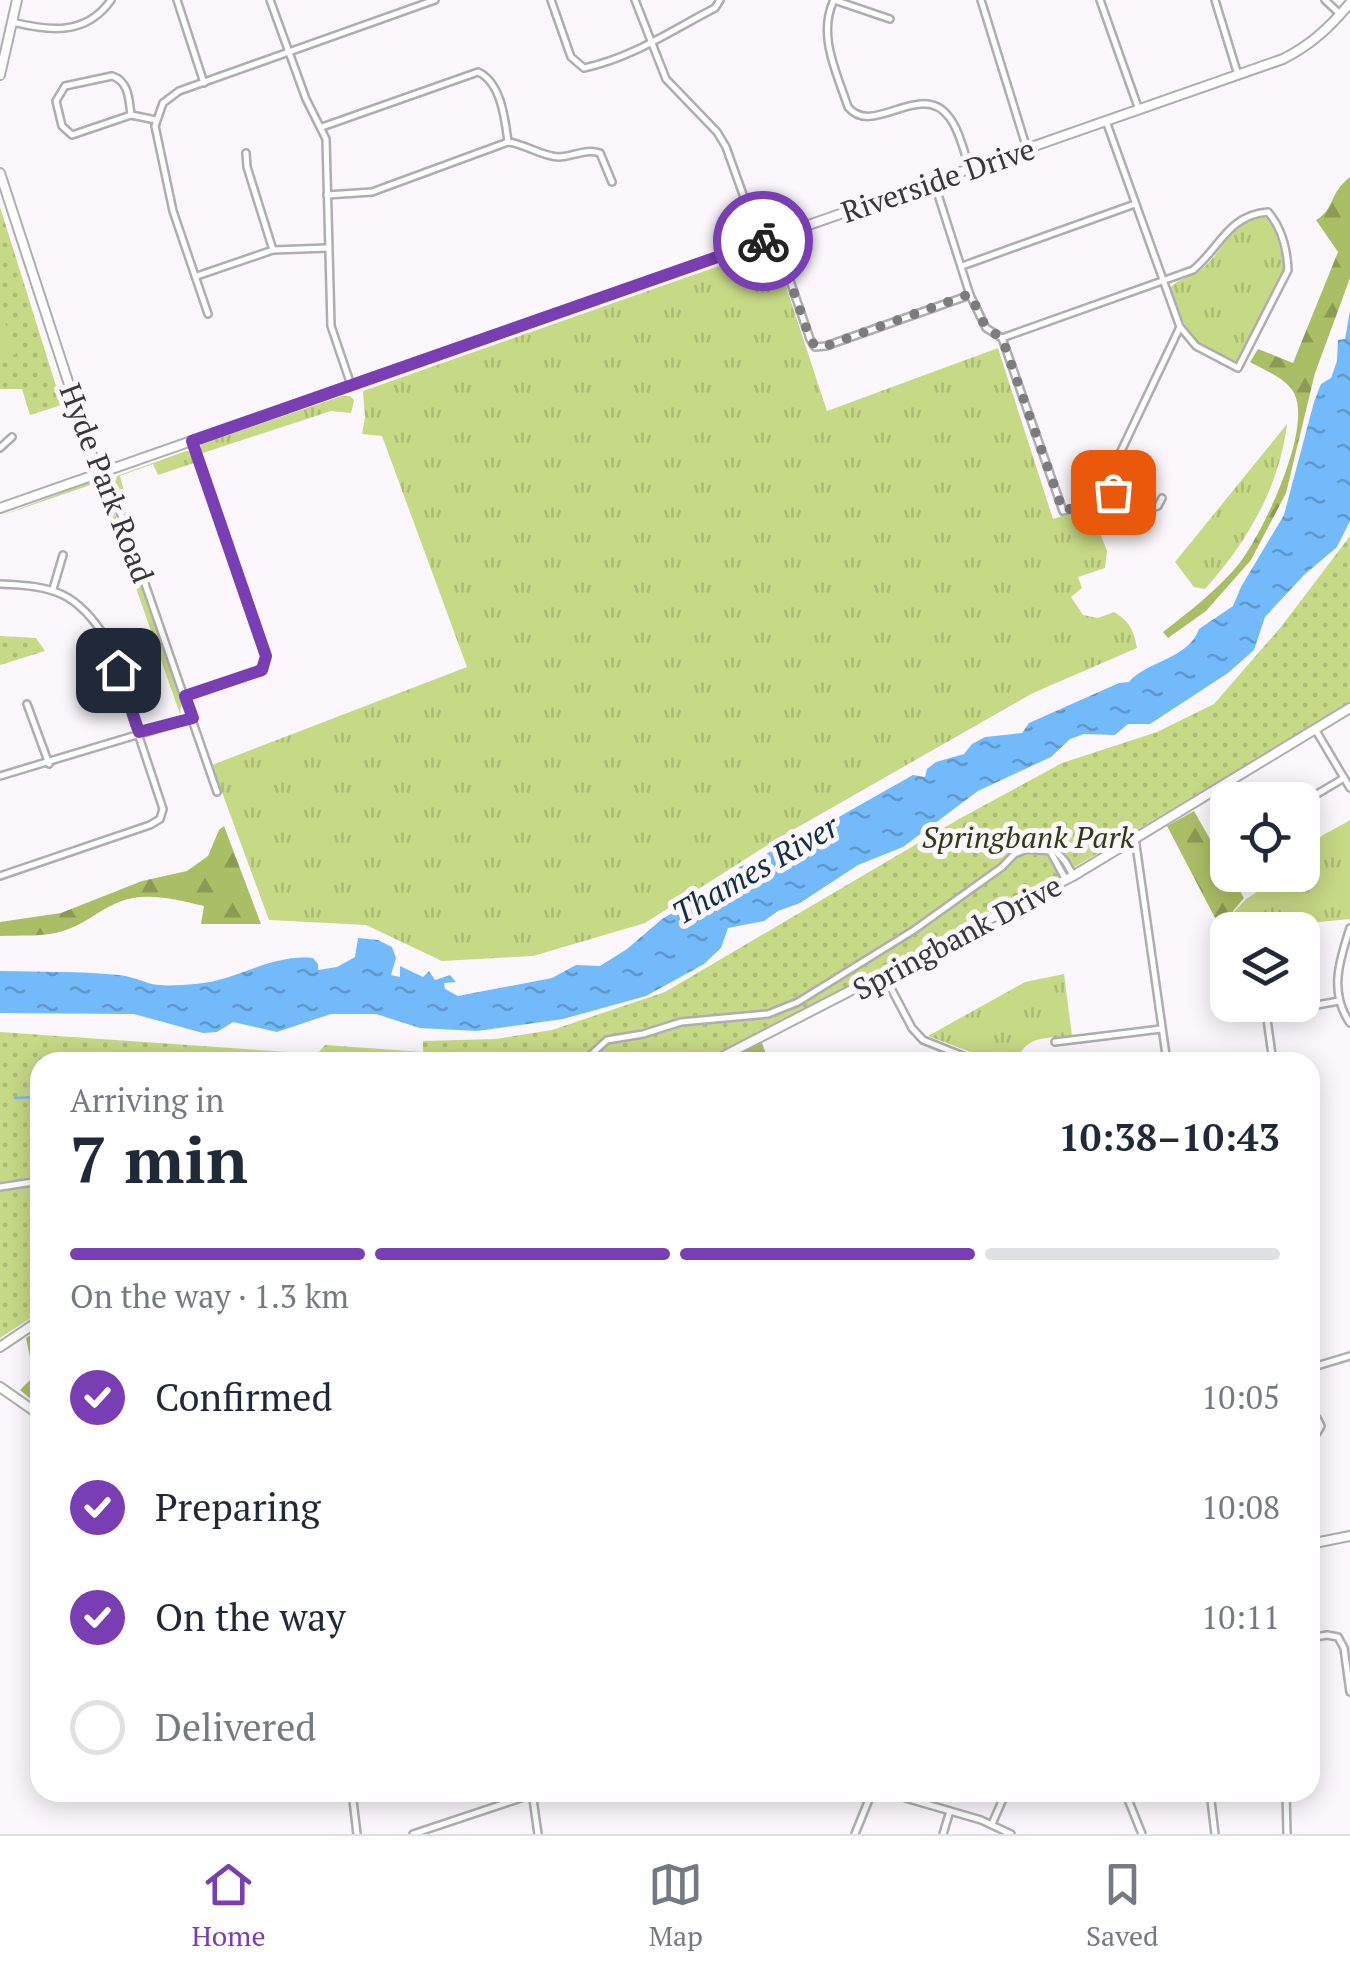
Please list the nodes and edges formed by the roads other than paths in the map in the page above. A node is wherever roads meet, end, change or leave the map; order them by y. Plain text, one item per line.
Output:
1 (17, 0) edge
2 (110, 0) edge
3 (177, 0) edge
4 (270, 0) edge
5 (435, 0) edge
6 (551, 0) edge
7 (635, 0) edge
8 (720, 0) edge
9 (834, 0) edge
10 (980, 0) edge
11 (1100, 0) edge
12 (1215, 0) edge
13 (1325, 0) edge
14 (1350, 3) edge
15 (1340, 14) junction
16 (890, 19) dead end
17 (12, 22) junction
18 (652, 44) junction
19 (289, 52) junction
20 (0, 74) edge
21 (1238, 75) junction
22 (204, 83) junction
23 (1139, 110) junction
24 (131, 115) junction
25 (156, 120) junction
26 (1106, 122) junction
27 (322, 127) junction
28 (508, 142) junction
29 (1027, 149) junction
30 (246, 153) dead end
31 (970, 169) junction
32 (0, 173) edge
33 (612, 182) dead end
34 (934, 182) junction
35 (327, 195) junction
36 (1135, 204) junction
37 (775, 237) junction
38 (760, 242) junction
39 (328, 248) junction
40 (274, 250) junction
41 (962, 266) junction
42 (196, 276) junction
43 (1162, 283) junction
44 (970, 294) junction
45 (208, 314) dead end
46 (1180, 327) junction
47 (1002, 338) junction
48 (351, 385) junction
49 (12, 437) dead end
50 (192, 441) junction
51 (0, 448) edge
52 (103, 472) junction
53 (1104, 486) junction
54 (1162, 498) dead end
55 (0, 508) edge
56 (63, 555) dead end
57 (0, 584) edge
58 (53, 589) junction
59 (185, 696) junction
60 (28, 704) dead end
61 (1350, 708) edge
62 (193, 718) junction
63 (1315, 729) junction
64 (139, 732) junction
65 (49, 764) junction
66 (0, 776) edge
67 (1344, 778) junction
68 (1350, 788) edge
69 (216, 792) dead end
70 (1320, 792) edge
71 (1136, 838) junction
72 (0, 876) edge
73 (1069, 878) junction
74 (1350, 928) edge
75 (884, 975) junction
76 (1340, 1001) junction
77 (1320, 1005) edge
78 (1267, 1022) edge
79 (1350, 1023) edge
80 (1162, 1028) junction
81 (1054, 1042) dead end
82 (594, 1052) edge
83 (732, 1052) edge
84 (953, 1052) edge
85 (1166, 1052) edge
86 (1272, 1052) edge
87 (30, 1182) edge
88 (0, 1187) edge
89 (30, 1327) edge
90 (0, 1344) edge
91 (1350, 1356) edge
92 (1320, 1365) edge
93 (0, 1388) edge
94 (30, 1408) edge
95 (1350, 1536) edge
96 (1320, 1542) edge
97 (1320, 1636) edge
98 (1350, 1692) edge
99 (353, 1802) edge
100 (506, 1802) edge
101 (533, 1802) edge
102 (868, 1802) edge
103 (919, 1802) edge
104 (1002, 1802) edge
105 (1129, 1802) edge
106 (1211, 1802) edge
107 (1286, 1802) edge
108 (950, 1811) junction
109 (992, 1824) junction
110 (357, 1834) edge
111 (413, 1834) edge
112 (538, 1834) edge
113 (854, 1834) edge
114 (943, 1834) edge
115 (1010, 1834) edge
116 (1142, 1834) edge
117 (1215, 1834) edge
118 (1287, 1834) edge

1 - 17 main road
2 - 17 street
3 - 22 street
4 - 19 street
5 - 19 street
6 - 18 street
7 - 18 street
8 - 18 street
9 - 16 street
9 - 31 street
10 - 29 street
11 - 23 street
12 - 21 street
13 - 15 street
14 - 15 main road, Riverside Drive
15 - 21 main road, Riverside Drive
17 - 20 main road
18 - 38 street
19 - 22 street
19 - 27 street
21 - 23 main road, Riverside Drive
22 - 25 street
23 - 26 main road, Riverside Drive
24 - 24 street
24 - 25 street
25 - 42 street
26 - 29 main road, Riverside Drive
26 - 36 street
27 - 28 street
27 - 35 street
28 - 33 street
28 - 35 street
29 - 31 main road, Riverside Drive
30 - 40 street
31 - 34 main road, Riverside Drive
32 - 52 main road, Hyde Park Road
34 - 37 main road, Riverside Drive
34 - 41 street
35 - 39 street
36 - 41 street
36 - 43 street
37 - 38 main road, Riverside Drive
37 - 44 street
38 - 48 main road, Riverside Drive
39 - 40 street
39 - 48 street
40 - 42 street
41 - 44 street
42 - 45 street
43 - 46 street
43 - 46 street
43 - 47 street
44 - 47 street
46 - 53 street
47 - 53 street
48 - 50 main road, Riverside Drive
49 - 51 street
50 - 52 main road, Riverside Drive
50 - 59 street
52 - 55 main road, Riverside Drive
52 - 59 street, Hyde Park Road
53 - 54 street
56 - 58 street
57 - 58 street
58 - 64 street
59 - 62 street, Hyde Park Road
60 - 65 street
61 - 63 main road, Springbank Drive
62 - 64 street
62 - 69 street, Hyde Park Road
63 - 67 street
63 - 71 main road, Springbank Drive
64 - 65 street
64 - 72 street
65 - 66 street
67 - 68 street
67 - 70 street
71 - 73 main road, Springbank Drive
71 - 80 street
73 - 75 main road, Springbank Drive
73 - 82 street
74 - 76 street
75 - 83 main road, Springbank Drive
75 - 84 street
76 - 77 street
76 - 79 street
78 - 86 street
80 - 81 street
80 - 85 street
87 - 88 street
89 - 90 main road
91 - 92 street
93 - 94 main road
95 - 96 main road
97 - 98 street
99 - 110 street
100 - 111 street
101 - 112 street
102 - 113 street
103 - 108 street
104 - 109 street
105 - 116 street
106 - 117 street
107 - 118 street
108 - 109 street
108 - 114 street
109 - 115 street

